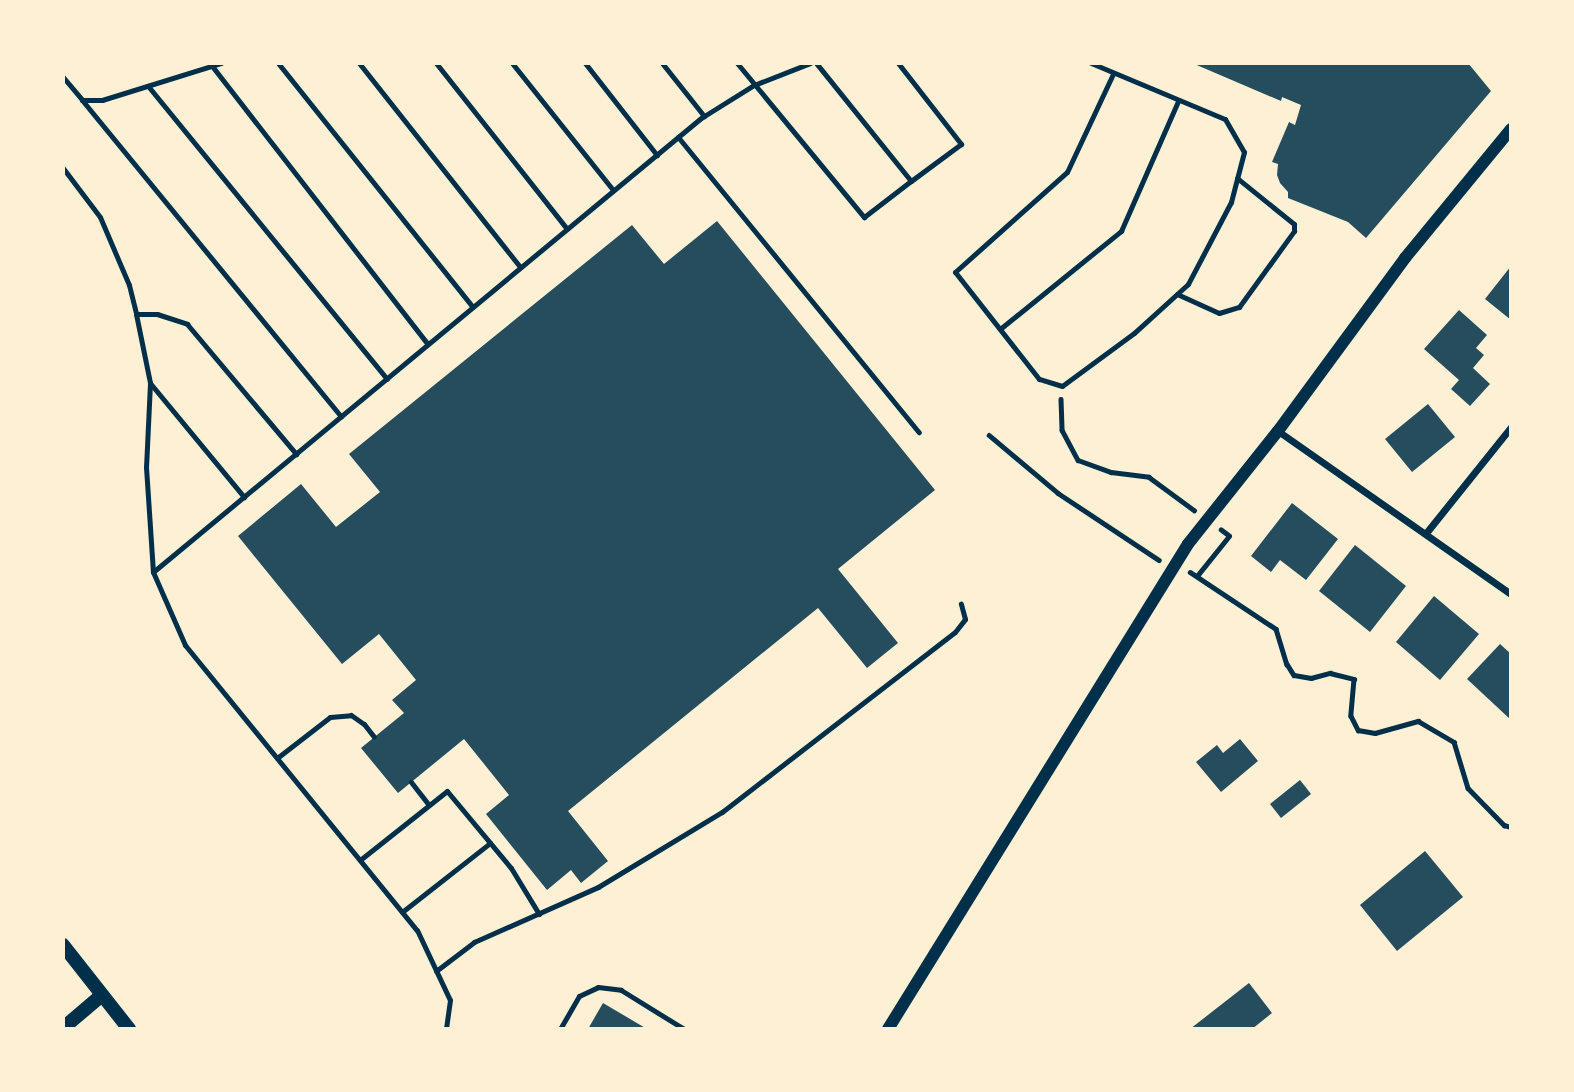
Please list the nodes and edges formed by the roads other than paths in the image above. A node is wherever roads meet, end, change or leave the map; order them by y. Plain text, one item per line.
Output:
1 (221, 63) edge
2 (278, 63) edge
3 (359, 63) edge
4 (436, 63) edge
5 (512, 63) edge
6 (585, 63) edge
7 (662, 63) edge
8 (737, 63) edge
9 (810, 63) edge
10 (816, 63) edge
11 (898, 63) edge
12 (1091, 63) edge
13 (212, 66) junction
14 (1113, 74) junction
15 (63, 77) edge
16 (754, 85) junction
17 (148, 86) junction
18 (82, 100) junction
19 (1178, 101) junction
20 (704, 116) junction
21 (1511, 129) edge
22 (678, 137) junction
23 (657, 155) junction
24 (63, 168) edge
25 (1237, 178) junction
26 (911, 181) junction
27 (613, 190) junction
28 (567, 229) junction
29 (520, 267) junction
30 (1177, 294) junction
31 (473, 307) junction
32 (136, 314) junction
33 (1000, 329) junction
34 (428, 344) junction
35 (387, 379) junction
36 (150, 383) junction
37 (341, 416) junction
38 (1511, 427) edge
39 (919, 432) dead end
40 (1278, 432) junction
41 (296, 454) junction
42 (244, 497) junction
43 (1426, 533) junction
44 (153, 572) junction
45 (1511, 594) edge
46 (961, 604) dead end
47 (374, 737) dead end
48 (277, 758) junction
49 (411, 782) dead end
50 (429, 805) junction
51 (490, 843) junction
52 (360, 860) junction
53 (402, 912) junction
54 (539, 914) junction
55 (63, 945) edge
56 (436, 971) junction
57 (102, 995) junction
58 (67, 1024) edge
59 (128, 1029) edge
60 (446, 1029) edge
61 (560, 1029) edge
62 (684, 1029) edge
63 (888, 1029) edge

1 - 13 lane
2 - 31 lane
3 - 29 lane
4 - 28 lane
5 - 27 lane
6 - 23 lane
7 - 20 lane
8 - 16 lane
9 - 16 lane
10 - 26 lane
11 - 26 lane
12 - 14 lane
13 - 17 lane
13 - 34 lane
14 - 19 lane
14 - 33 lane
15 - 18 lane
16 - 20 lane
16 - 26 lane
17 - 18 lane
17 - 35 lane
18 - 37 lane
19 - 25 lane
19 - 33 lane
20 - 22 lane
21 - 40 street
22 - 23 lane
22 - 39 lane
23 - 27 lane
24 - 32 lane
25 - 30 lane
25 - 30 lane
27 - 28 lane
28 - 29 lane
29 - 31 lane
30 - 33 lane
31 - 34 lane
32 - 36 lane
32 - 41 lane
34 - 35 lane
35 - 37 lane
36 - 42 lane
36 - 44 lane
37 - 41 lane
38 - 43 street
40 - 43 street
40 - 63 street
41 - 42 lane
42 - 44 lane
43 - 45 street
44 - 48 lane
46 - 54 lane
47 - 48 lane
48 - 52 lane
49 - 50 lane
50 - 51 lane
50 - 52 lane
51 - 53 lane
51 - 54 lane
52 - 53 lane
53 - 56 lane
54 - 56 lane
55 - 57 main road
56 - 60 lane
57 - 58 main road
57 - 59 main road
61 - 62 lane

